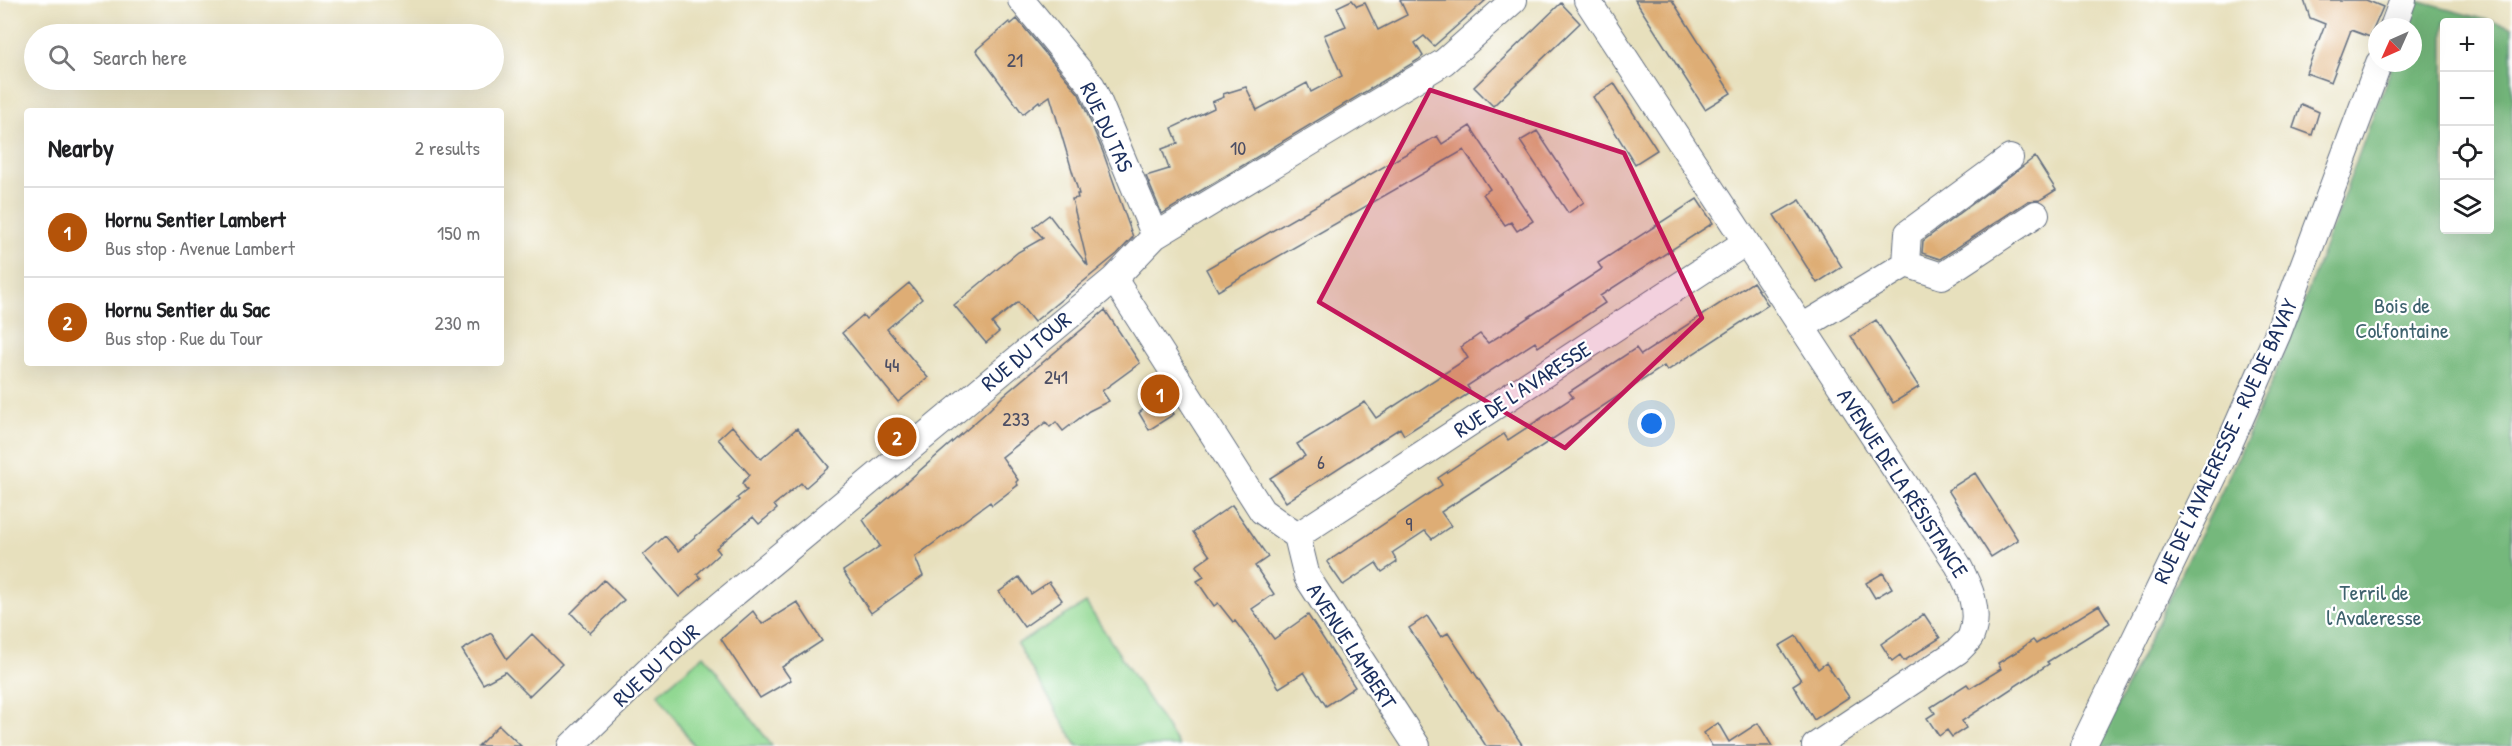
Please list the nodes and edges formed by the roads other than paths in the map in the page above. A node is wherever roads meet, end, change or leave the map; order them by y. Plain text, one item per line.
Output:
1 (1022, 0) edge
2 (1514, 0) edge
3 (1587, 0) edge
4 (2403, 0) edge
5 (2396, 18) edge
6 (2376, 72) edge
7 (2010, 158) dead end
8 (2036, 214) dead end
9 (1155, 236) junction
10 (1746, 242) junction
11 (1906, 264) junction
12 (1114, 279) junction
13 (1802, 327) junction
14 (1297, 536) junction
15 (571, 746) edge
16 (1417, 746) edge
17 (1815, 746) edge
18 (2083, 746) edge

1 - 9 street, RUE DU TAS
2 - 9 street, RUE DU TOUR
3 - 10 street, AVENUE DE LA RÉSISTANCE
4 - 5 street
6 - 18 street, RUE DE L'AVALERESSE - RUE DE BAVAY
7 - 11 street
8 - 11 street
9 - 12 street, RUE DU TOUR
10 - 13 street, AVENUE DE LA RÉSISTANCE
10 - 14 street, RUE DE L'AVARESSE
11 - 13 street
12 - 14 street
12 - 15 street, RUE DU TOUR
13 - 17 street, AVENUE DE LA RÉSISTANCE
14 - 16 street, AVENUE LAMBERT

